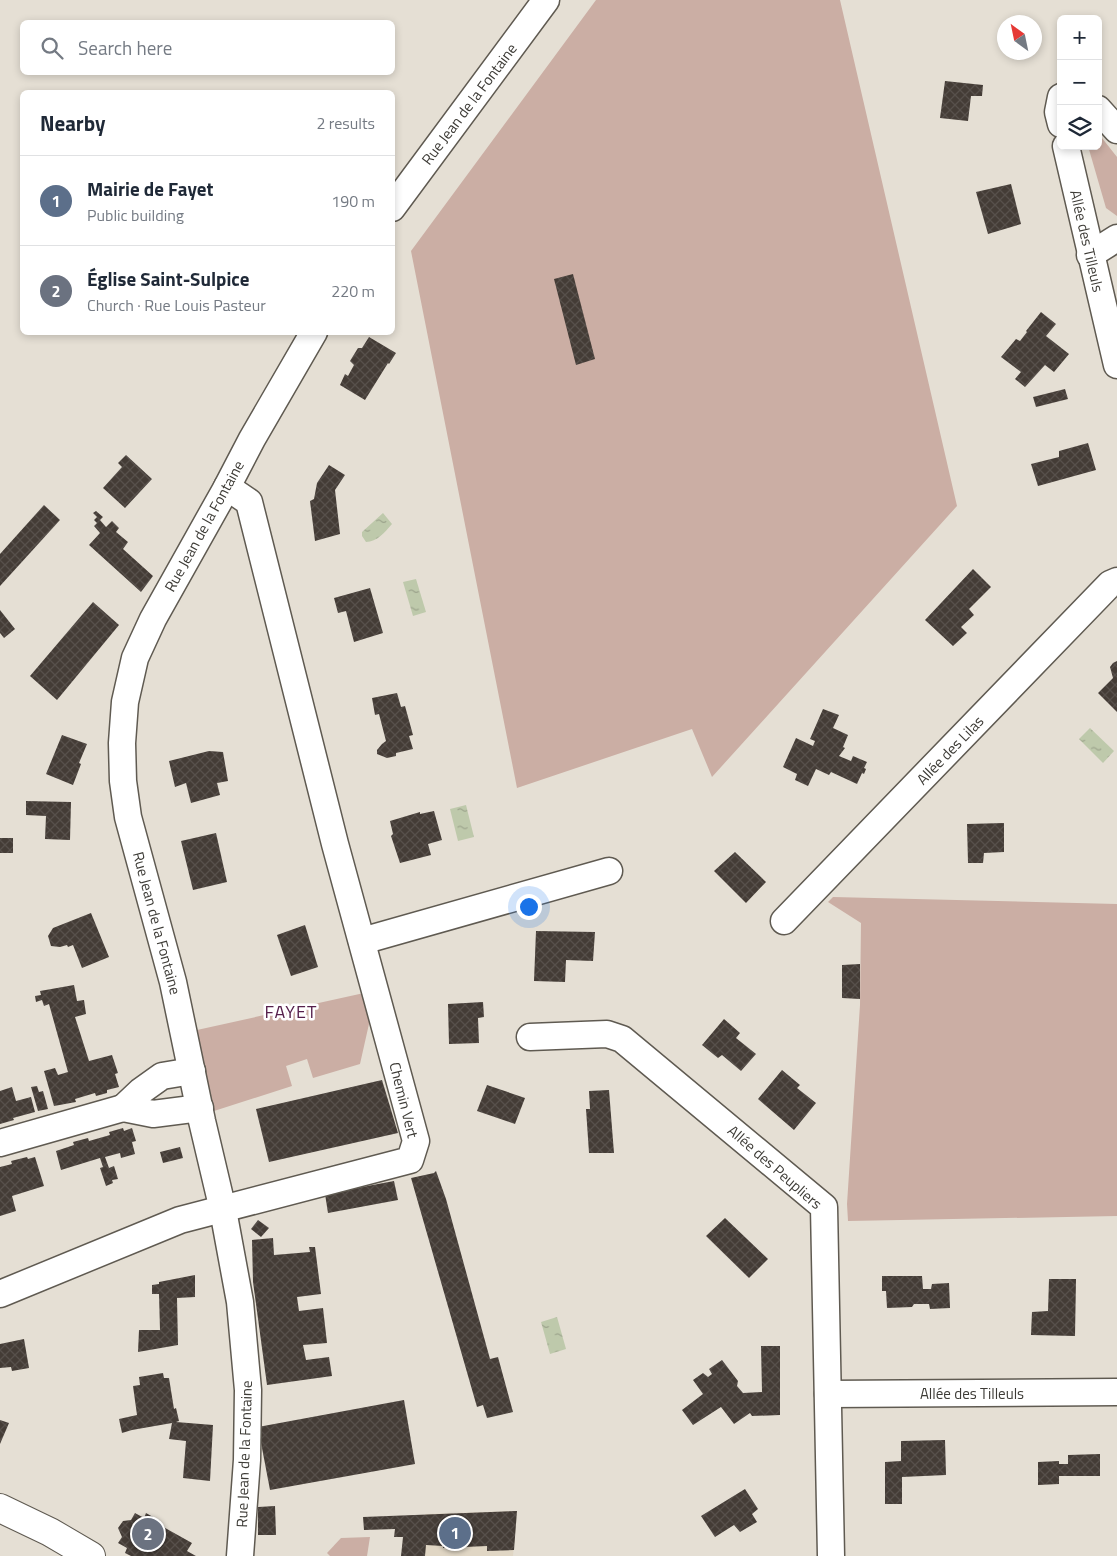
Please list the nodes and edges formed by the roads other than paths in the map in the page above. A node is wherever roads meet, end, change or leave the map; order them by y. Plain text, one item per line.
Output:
1 (546, 0) edge
2 (1102, 113) edge
3 (1117, 130) edge
4 (1067, 150) edge
5 (395, 204) edge
6 (1117, 238) edge
7 (1090, 255) junction
8 (312, 335) edge
9 (1117, 365) edge
10 (227, 487) junction
11 (1117, 581) edge
12 (609, 871) dead end
13 (784, 921) dead end
14 (362, 941) junction
15 (530, 1037) dead end
16 (192, 1071) junction
17 (123, 1108) junction
18 (200, 1108) junction
19 (0, 1143) edge
20 (223, 1210) junction
21 (0, 1294) edge
22 (1117, 1392) edge
23 (828, 1394) junction
24 (0, 1508) edge
25 (91, 1556) edge
26 (240, 1556) edge
27 (831, 1556) edge

1 - 5 street, Rue Jean de la Fontaine
2 - 3 street
4 - 7 street, Allée des Tilleuls
6 - 7 street
7 - 9 street, Allée des Tilleuls
8 - 10 street, Rue Jean de la Fontaine
10 - 14 street
10 - 16 street, Rue Jean de la Fontaine
11 - 13 street, Allée des Lilas
12 - 14 street
14 - 20 street, Chemin Vert
15 - 23 street, Allée des Peupliers
16 - 17 street
16 - 18 street, Rue Jean de la Fontaine
17 - 18 street
17 - 19 street
18 - 20 street, Rue Jean de la Fontaine
20 - 21 street
20 - 26 street, Rue Jean de la Fontaine
22 - 23 street, Allée des Tilleuls
23 - 27 street, Allée des Peupliers
24 - 25 main road

